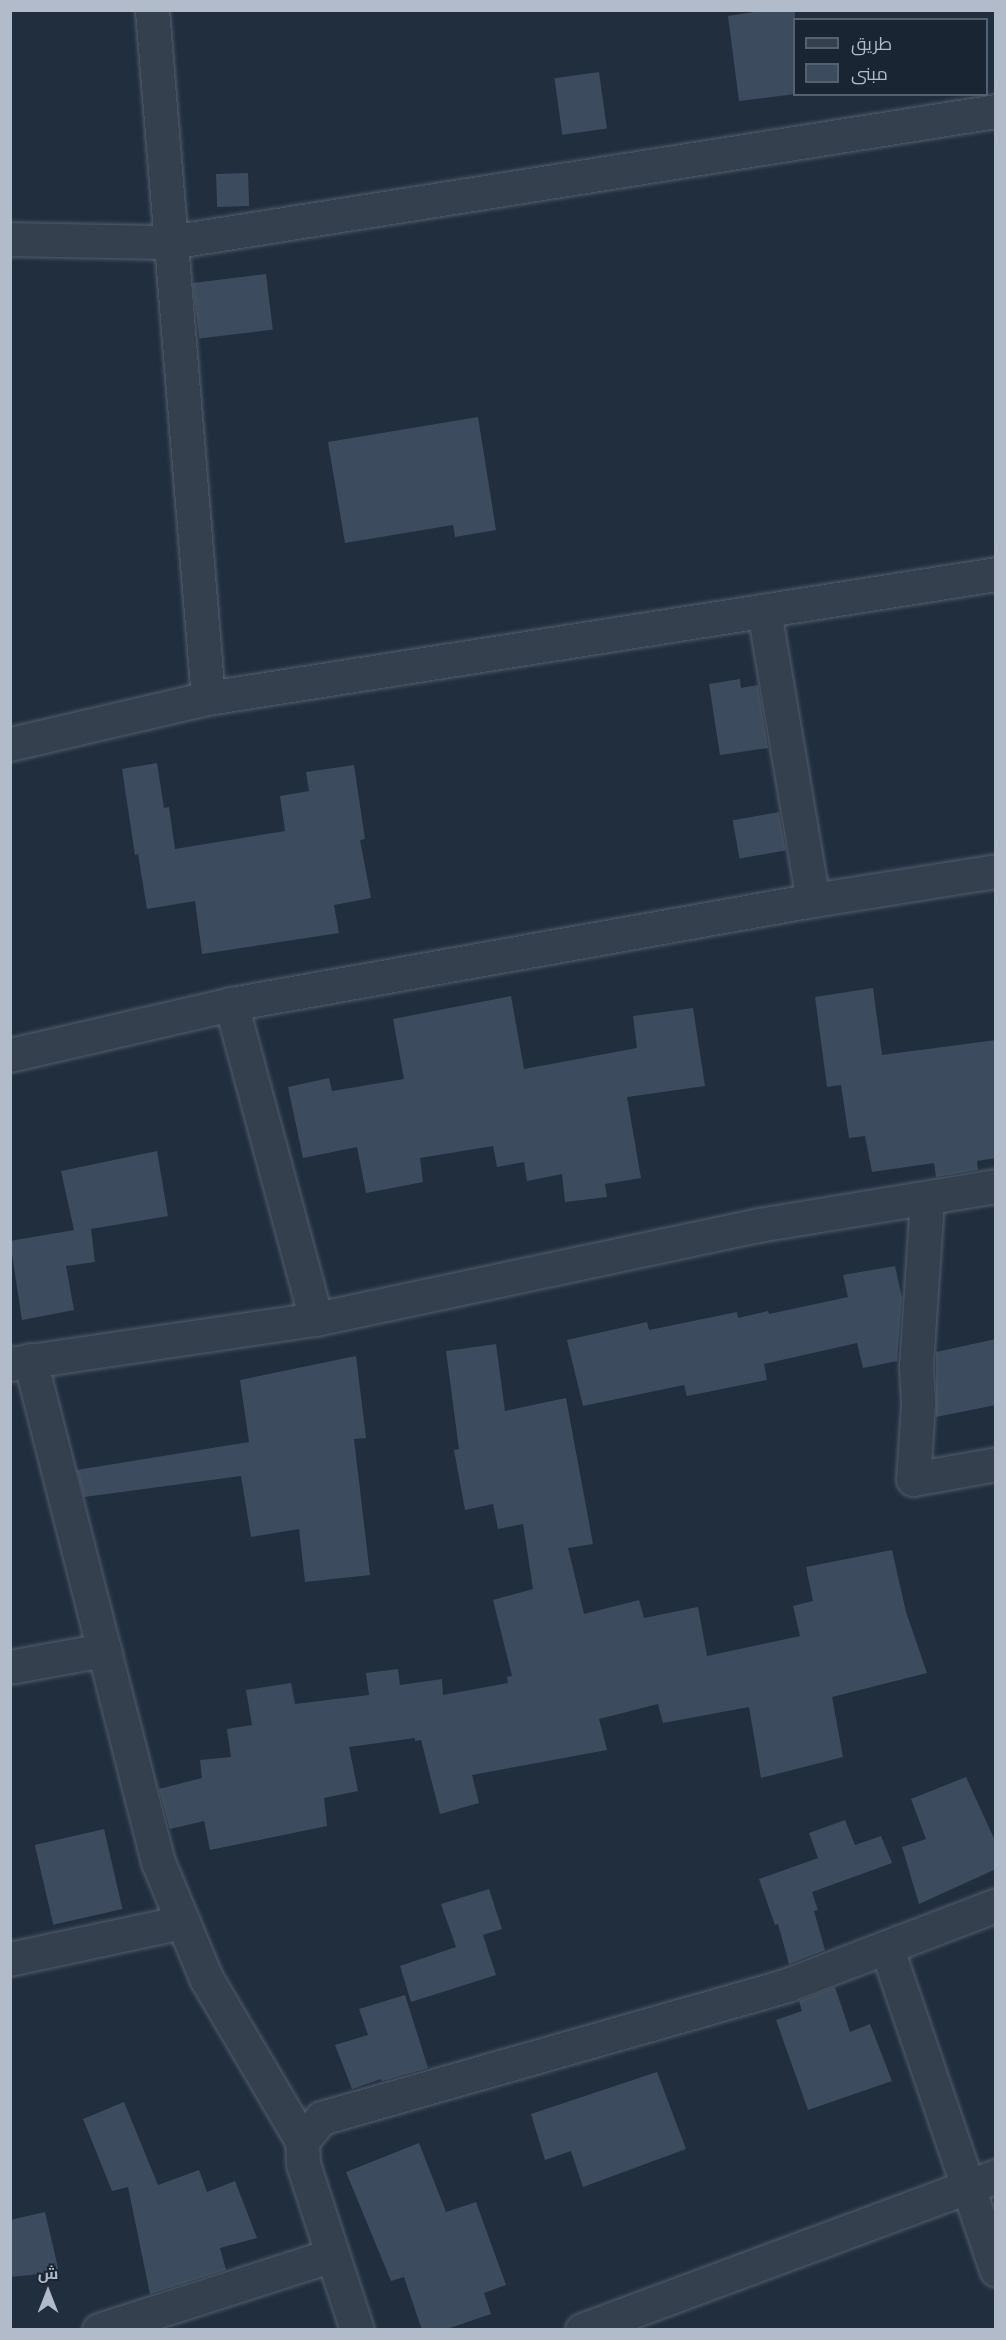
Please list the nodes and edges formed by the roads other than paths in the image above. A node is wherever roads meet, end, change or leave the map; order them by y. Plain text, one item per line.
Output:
1 (152, 10) edge
2 (996, 111) edge
3 (10, 239) edge
4 (170, 242) junction
5 (996, 574) edge
6 (764, 611) junction
7 (208, 698) junction
8 (10, 744) edge
9 (996, 871) edge
10 (813, 900) junction
11 (231, 1004) junction
12 (10, 1055) edge
13 (996, 1186) edge
14 (927, 1200) junction
15 (316, 1319) junction
16 (20, 1362) edge
17 (996, 1464) edge
18 (104, 1650) junction
19 (10, 1667) edge
20 (996, 1905) edge
21 (183, 1922) junction
22 (887, 1949) junction
23 (10, 1959) edge
24 (302, 2141) junction
25 (982, 2181) edge
26 (332, 2254) junction
27 (996, 2270) edge
28 (99, 2330) edge
29 (357, 2330) edge
30 (582, 2330) edge

1 - 4 street
2 - 4 street
3 - 4 street
4 - 7 street
5 - 6 street
6 - 7 street
6 - 10 street
7 - 8 street
9 - 10 street
10 - 11 street
11 - 12 street
11 - 15 street
13 - 14 street
14 - 15 street
14 - 17 street
15 - 16 street
16 - 18 street
18 - 19 street
18 - 21 street
20 - 22 street
21 - 23 street
21 - 24 street
22 - 24 street
22 - 25 street
24 - 26 street
25 - 27 street
25 - 30 street
26 - 28 street
26 - 29 street

